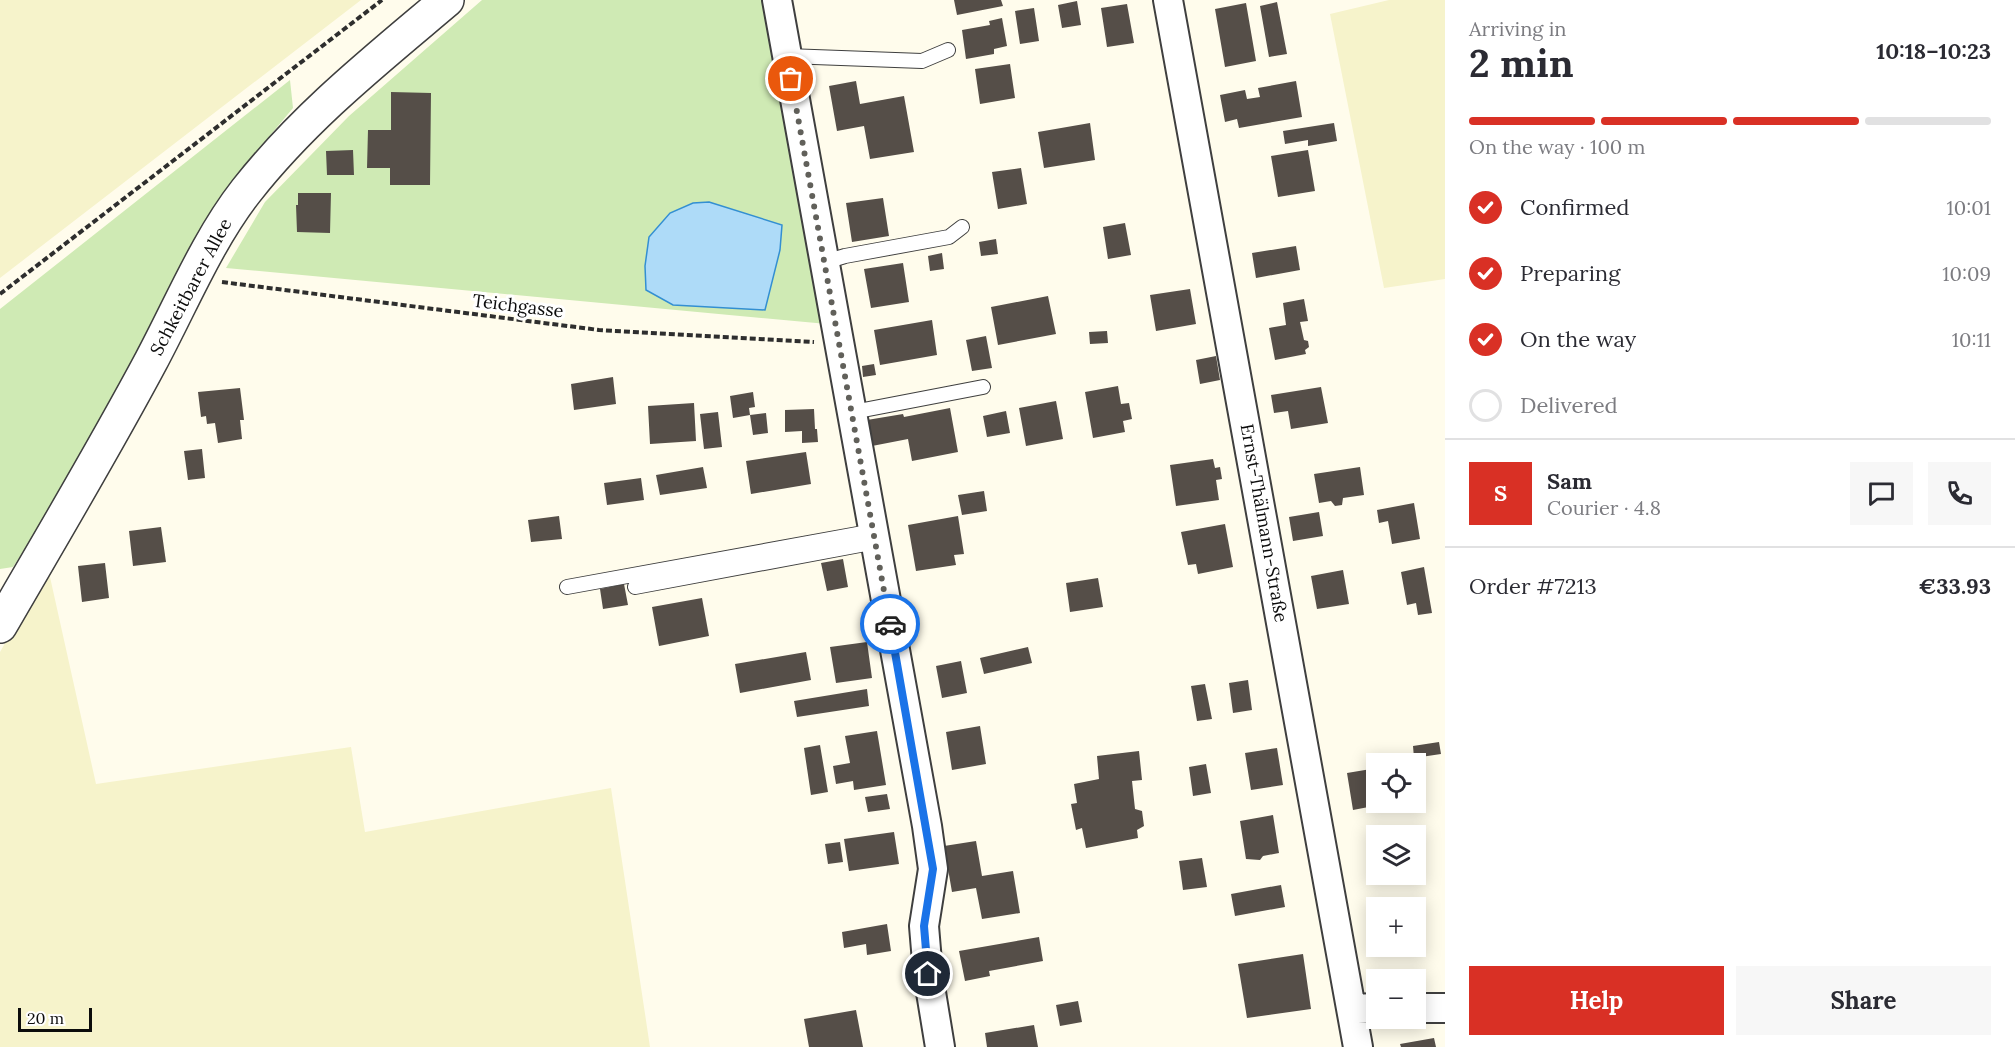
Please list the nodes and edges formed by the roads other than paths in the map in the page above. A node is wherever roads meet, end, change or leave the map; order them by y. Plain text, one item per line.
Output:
1 (447, 0) edge
2 (777, 0) edge
3 (1168, 0) edge
4 (948, 50) dead end
5 (787, 56) junction
6 (962, 227) dead end
7 (825, 262) junction
8 (983, 387) dead end
9 (853, 412) junction
10 (875, 537) junction
11 (567, 587) dead end
12 (635, 587) dead end
13 (0, 626) edge
14 (1426, 1008) edge
15 (1445, 1008) edge
16 (1364, 1009) edge
17 (940, 1047) edge
18 (1358, 1047) edge

1 - 13 street, Schkeitbarer Allee
2 - 5 street
3 - 16 street, Ernst-Thälmann-Straße
4 - 5 lane
5 - 7 street
6 - 7 lane
7 - 9 street
8 - 9 lane
9 - 10 street
10 - 11 lane
10 - 12 lane
10 - 17 street
14 - 15 street
16 - 18 street, Ernst-Thälmann-Straße

